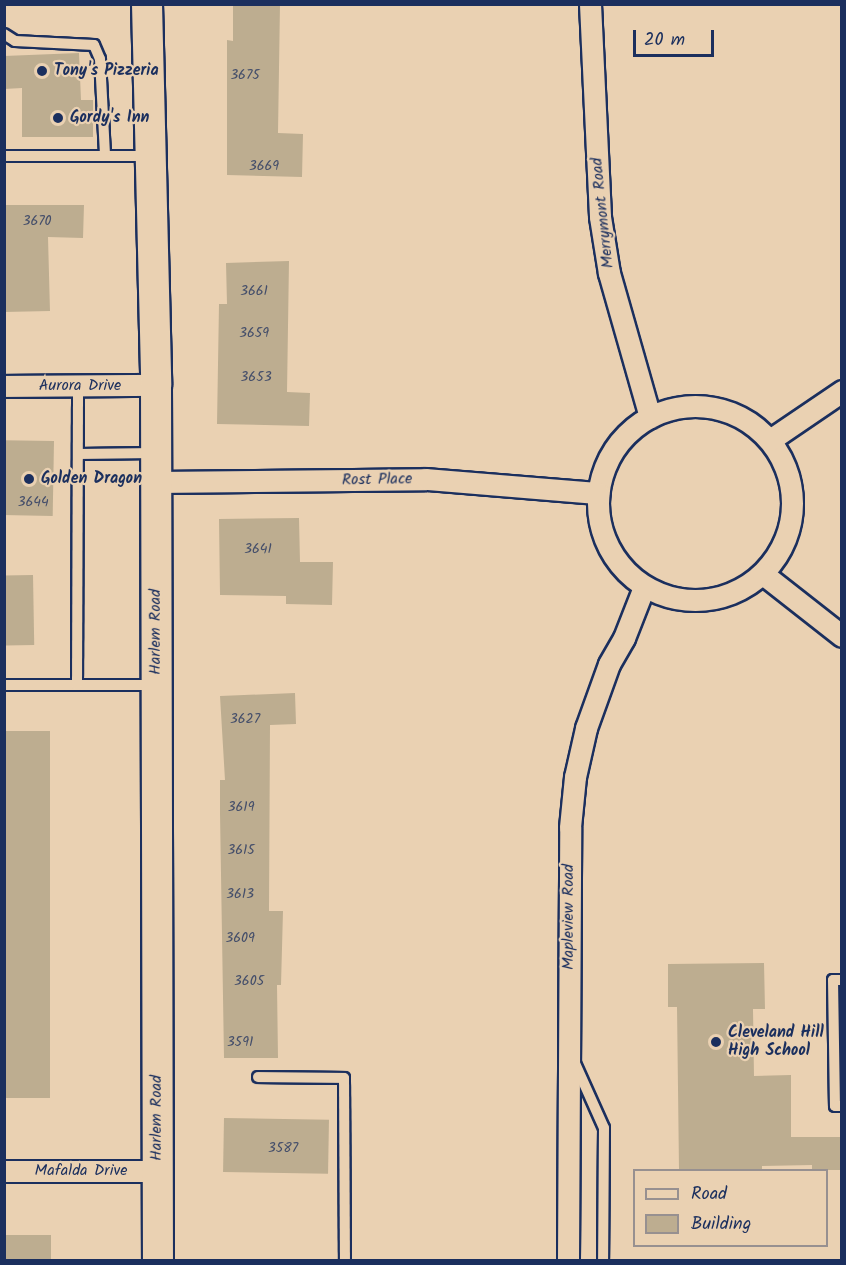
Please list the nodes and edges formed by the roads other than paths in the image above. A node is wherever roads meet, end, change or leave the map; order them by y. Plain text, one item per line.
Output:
1 (147, 4) edge
2 (590, 4) edge
3 (4, 34) edge
4 (4, 156) edge
5 (105, 156) junction
6 (150, 156) junction
7 (156, 385) junction
8 (4, 386) edge
9 (78, 386) junction
10 (842, 391) edge
11 (650, 417) junction
12 (770, 440) junction
13 (156, 453) junction
14 (78, 454) junction
15 (156, 482) junction
16 (598, 493) junction
17 (763, 574) junction
18 (644, 587) junction
19 (842, 636) edge
20 (4, 685) edge
21 (77, 685) junction
22 (156, 685) junction
23 (842, 980) edge
24 (569, 1051) junction
25 (258, 1077) dead end
26 (842, 1106) edge
27 (4, 1171) edge
28 (158, 1171) junction
29 (158, 1260) edge
30 (345, 1260) edge
31 (568, 1260) edge
32 (603, 1260) edge

1 - 6 main road, Harlem Road
2 - 11 street, Merrymont Road
3 - 5 lane
4 - 5 lane
5 - 6 lane
6 - 7 main road, Harlem Road
7 - 9 street, Aurora Drive
7 - 13 main road, Harlem Road
8 - 9 street, Aurora Drive
9 - 14 lane
10 - 12 street
11 - 12 street
11 - 16 street
12 - 17 street
13 - 14 lane
13 - 15 main road, Harlem Road
14 - 21 lane
15 - 16 street, Rost Place
15 - 22 main road, Harlem Road
16 - 18 street
17 - 18 street
17 - 19 street
18 - 24 street, Mapleview Road
20 - 21 lane
21 - 22 lane
22 - 28 main road, Harlem Road
23 - 26 lane
24 - 31 street, Mapleview Road
24 - 32 lane
25 - 30 lane
27 - 28 street, Mafalda Drive
28 - 29 main road, Harlem Road

